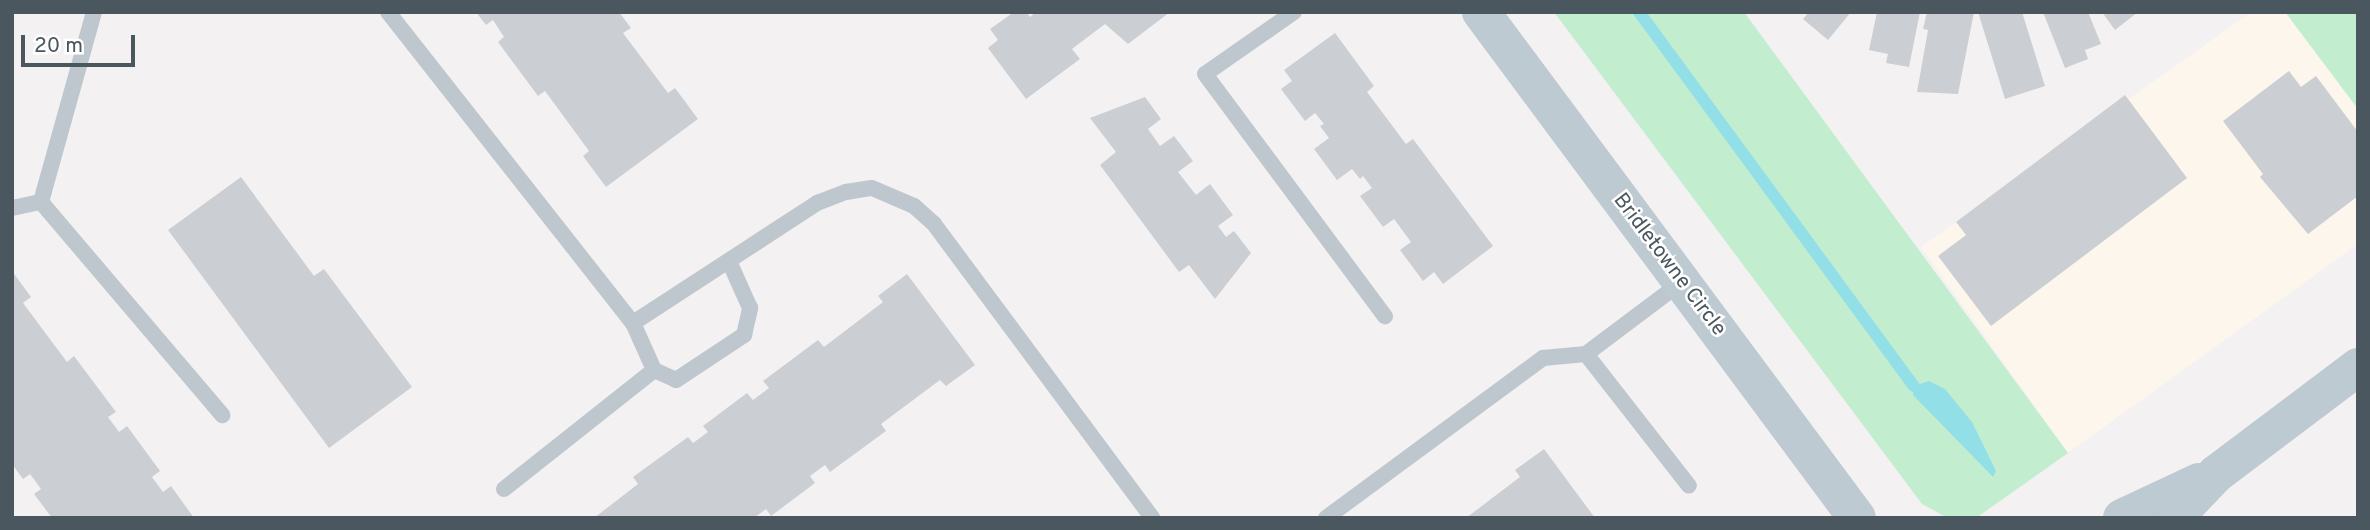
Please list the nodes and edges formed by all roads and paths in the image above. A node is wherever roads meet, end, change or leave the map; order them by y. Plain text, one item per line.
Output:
1 (94, 12) edge
2 (388, 12) edge
3 (1294, 12) edge
4 (1481, 12) edge
5 (41, 202) junction
6 (12, 208) edge
7 (729, 261) junction
8 (1682, 282) junction
9 (1385, 316) dead end
10 (633, 323) junction
11 (1586, 354) junction
12 (2358, 367) edge
13 (654, 370) junction
14 (222, 415) dead end
15 (2216, 474) junction
16 (1689, 486) dead end
17 (504, 489) dead end
18 (1152, 518) edge
19 (1326, 518) edge
20 (1857, 518) edge
21 (2122, 518) edge
22 (2174, 518) edge

1 - 5 lane
2 - 10 lane
3 - 9 lane
4 - 8 street, Bridletowne Circle
5 - 6 lane
5 - 14 lane
7 - 10 lane
7 - 13 lane
7 - 18 lane
8 - 11 lane
8 - 20 street, Bridletowne Circle
10 - 13 lane
11 - 16 lane
11 - 19 lane
12 - 15 street
13 - 17 lane
15 - 21 street
15 - 22 street

